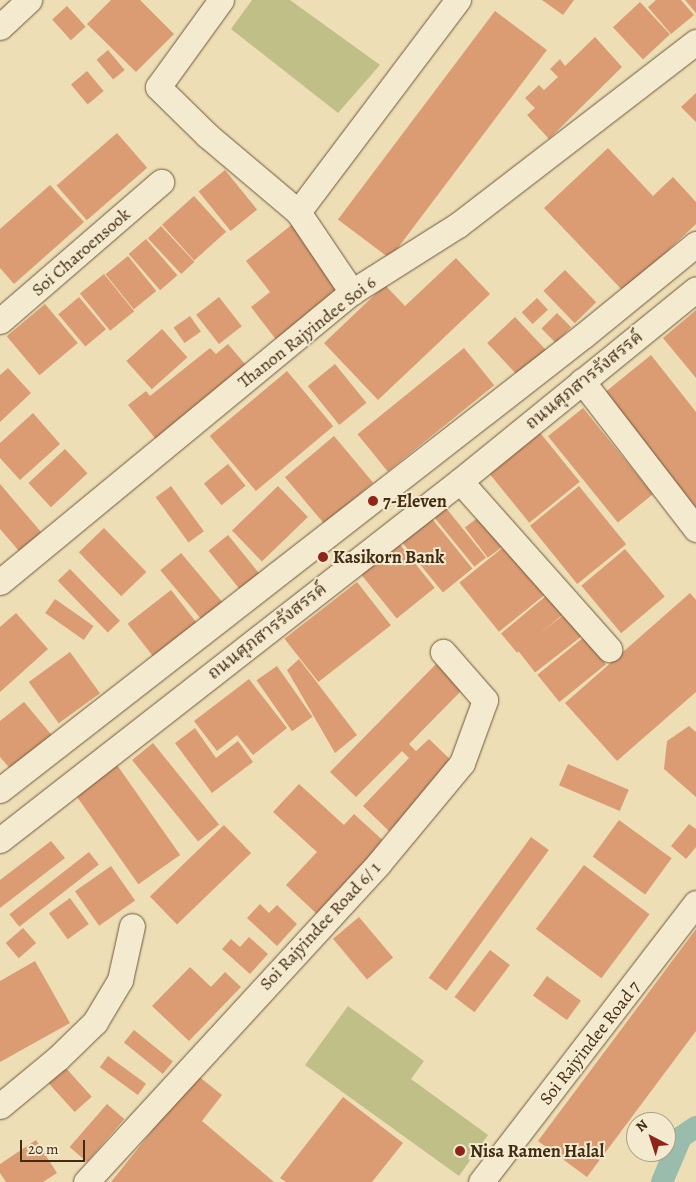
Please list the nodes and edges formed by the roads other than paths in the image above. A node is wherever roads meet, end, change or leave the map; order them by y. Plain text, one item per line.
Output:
1 (28, 0) edge
2 (221, 0) edge
3 (458, 0) edge
4 (0, 27) edge
5 (696, 42) edge
6 (161, 182) dead end
7 (298, 212) junction
8 (696, 244) edge
9 (696, 289) edge
10 (352, 292) junction
11 (0, 321) edge
12 (582, 381) junction
13 (460, 482) junction
14 (696, 529) edge
15 (0, 582) edge
16 (609, 649) dead end
17 (443, 652) dead end
18 (0, 790) edge
19 (0, 840) edge
20 (696, 903) edge
21 (132, 926) dead end
22 (0, 1106) edge
23 (86, 1182) edge
24 (481, 1182) edge

1 - 4 street
2 - 7 street
3 - 7 street
5 - 10 street, Thanon Rajyindee Soi 6
6 - 11 street, Soi Charoensook
7 - 10 street
8 - 18 street, ถนนศุภสารรังสรรค์
9 - 12 street, ถนนศุภสารรังสรรค์
10 - 15 street, Thanon Rajyindee Soi 6
12 - 13 street, ถนนศุภสารรังสรรค์
12 - 14 street
13 - 16 street
13 - 19 street, ถนนศุภสารรังสรรค์
17 - 23 street, Soi Rajyindee Road 6/ 1
20 - 24 street, Soi Rajyindee Road 7
21 - 22 street

